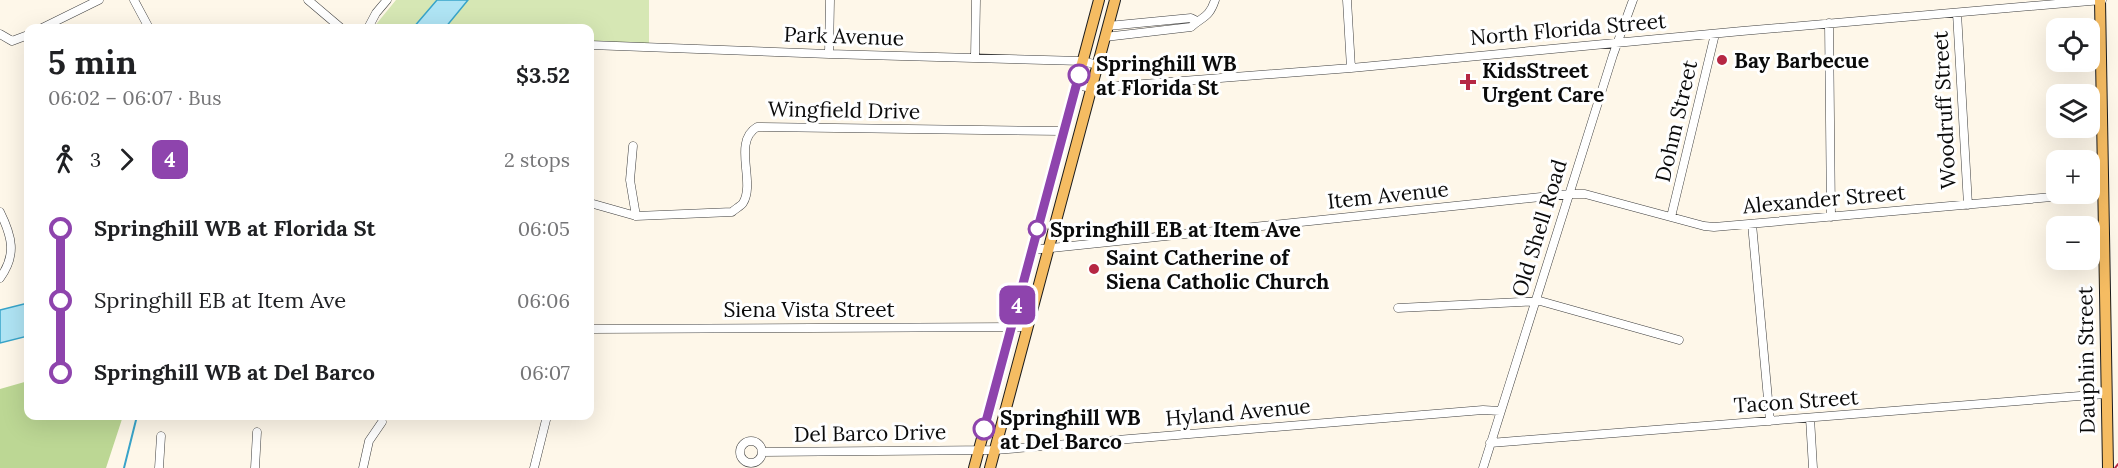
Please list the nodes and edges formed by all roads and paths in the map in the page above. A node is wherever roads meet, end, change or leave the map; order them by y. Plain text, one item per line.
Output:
1 (99, 0) edge
2 (134, 0) edge
3 (308, 0) edge
4 (387, 0) edge
5 (830, 0) edge
6 (976, 0) edge
7 (1099, 0) edge
8 (1115, 0) edge
9 (1215, 0) edge
10 (1347, 0) edge
11 (1633, 0) edge
12 (2101, 0) edge
13 (1957, 13) junction
14 (1197, 21) junction
15 (1829, 23) junction
16 (50, 24) edge
17 (147, 24) edge
18 (336, 24) edge
19 (370, 24) edge
20 (1108, 26) junction
21 (1715, 34) junction
22 (3, 36) edge
23 (24, 36) edge
24 (1105, 38) junction
25 (1617, 43) junction
26 (594, 45) edge
27 (829, 54) junction
28 (975, 57) junction
29 (1082, 61) junction
30 (1098, 65) junction
31 (1351, 68) junction
32 (1076, 85) junction
33 (1092, 88) junction
34 (1062, 130) junction
35 (633, 147) dead end
36 (1569, 194) junction
37 (2102, 195) joint
38 (2046, 198) edge
39 (594, 203) edge
40 (1968, 205) junction
41 (0, 212) edge
42 (636, 216) junction
43 (1671, 217) junction
44 (1831, 217) junction
45 (1752, 224) junction
46 (1049, 248) junction
47 (1032, 250) junction
48 (0, 278) edge
49 (1535, 301) junction
50 (1398, 308) dead end
51 (1011, 327) junction
52 (1028, 327) junction
53 (594, 329) edge
54 (1679, 340) dead end
55 (2105, 394) junction
56 (1500, 411) junction
57 (1810, 418) junction
58 (546, 420) edge
59 (1770, 421) junction
60 (382, 422) dead end
61 (257, 432) dead end
62 (161, 436) dead end
63 (1490, 443) junction
64 (978, 450) junction
65 (994, 450) junction
66 (762, 452) dead end
67 (159, 468) edge
68 (255, 468) edge
69 (363, 468) edge
70 (534, 468) edge
71 (974, 468) edge
72 (990, 468) edge
73 (1483, 468) edge
74 (1813, 468) edge
75 (2108, 468) edge

1 - 16 street
2 - 17 street
3 - 18 street
4 - 19 street
5 - 27 street
6 - 28 street
7 - 29 main road
8 - 20 main road
9 - 14 street
10 - 31 street
11 - 25 street, Old Shell Road
12 - 13 street, North Florida Street
12 - 37 main road, Dauphin Street
13 - 15 street, North Florida Street
13 - 40 street, Woodruff Street
14 - 20 street
14 - 24 street
15 - 21 street, North Florida Street
15 - 44 street
20 - 24 main road
21 - 25 street, North Florida Street
21 - 43 street, Dohm Street
22 - 23 street
24 - 30 main road
25 - 31 street, North Florida Street
25 - 36 street, Old Shell Road
26 - 27 street, Park Avenue
27 - 28 street, Park Avenue
28 - 29 street, Park Avenue
29 - 30 street, Park Avenue
29 - 32 main road
30 - 33 main road
31 - 33 street, North Florida Street
32 - 33 street, North Florida Street
32 - 34 main road
33 - 46 main road
34 - 42 street, Wingfield Drive
34 - 47 main road
35 - 42 street
36 - 43 street, Alexander Street
36 - 46 street, Item Avenue
36 - 49 street, Old Shell Road
37 - 55 main road, Dauphin Street
38 - 40 street, Alexander Street
39 - 42 street, Wingfield Drive
40 - 44 street, Alexander Street
41 - 48 street
43 - 45 street, Alexander Street
44 - 45 street, Alexander Street
45 - 59 street
46 - 47 street, Item Avenue
46 - 52 main road
47 - 51 main road
49 - 50 street
49 - 54 street
49 - 56 street, Old Shell Road
51 - 52 street, Siena Vista Street
51 - 53 street, Siena Vista Street
51 - 64 main road
52 - 65 main road
55 - 57 street, Tacon Street
55 - 75 main road, Dauphin Street
56 - 63 street, Old Shell Road
56 - 65 street, Hyland Avenue
57 - 59 street, Tacon Street
57 - 74 street
58 - 70 street
59 - 63 street, Tacon Street
60 - 69 street
61 - 68 street
62 - 67 street
63 - 73 street, Old Shell Road
64 - 65 street, Hyland Avenue
64 - 66 street, Del Barco Drive
64 - 71 main road
65 - 72 main road

